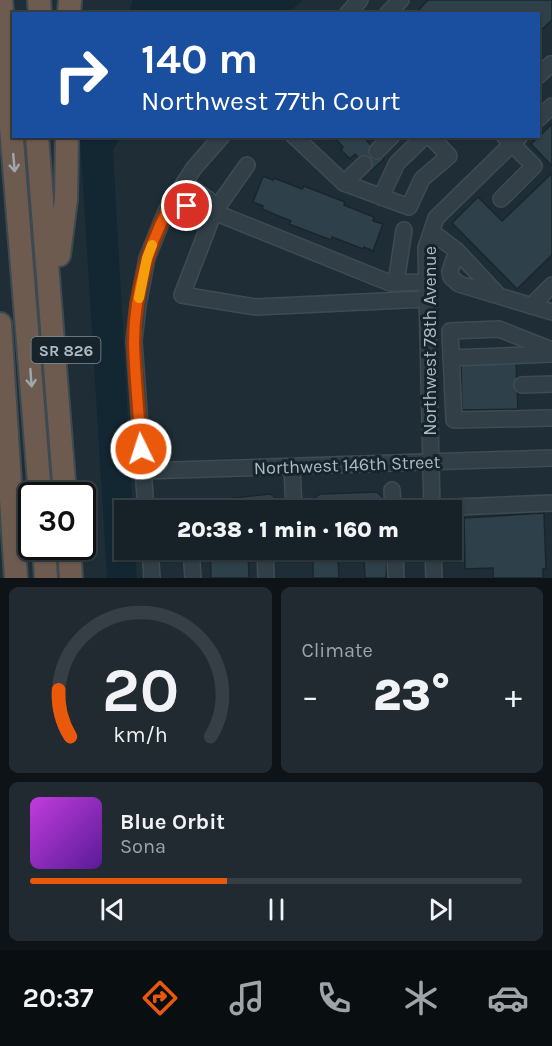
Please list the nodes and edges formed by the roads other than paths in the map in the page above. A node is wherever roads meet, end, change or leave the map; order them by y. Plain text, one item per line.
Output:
1 (1, 0) edge
2 (360, 0) edge
3 (401, 0) edge
4 (349, 12) edge
5 (389, 12) edge
6 (552, 64) edge
7 (540, 74) edge
8 (37, 138) edge
9 (50, 138) edge
10 (67, 138) edge
11 (220, 138) edge
12 (296, 138) edge
13 (390, 138) edge
14 (423, 138) edge
15 (432, 138) edge
16 (512, 139) edge
17 (377, 151) dead end
18 (364, 164) dead end
19 (247, 165) dead end
20 (184, 183) junction
21 (344, 183) junction
22 (381, 196) junction
23 (175, 198) junction
24 (501, 199) dead end
25 (214, 212) junction
26 (404, 230) dead end
27 (432, 232) junction
28 (457, 251) junction
29 (59, 255) junction
30 (426, 282) junction
31 (396, 283) junction
32 (552, 285) edge
33 (498, 295) junction
34 (426, 299) junction
35 (531, 306) junction
36 (552, 312) edge
37 (0, 324) edge
38 (552, 352) edge
39 (451, 358) junction
40 (0, 372) edge
41 (552, 384) edge
42 (522, 385) dead end
43 (453, 389) junction
44 (429, 390) junction
45 (4, 396) junction
46 (552, 418) edge
47 (552, 458) edge
48 (431, 463) junction
49 (292, 467) junction
50 (142, 471) junction
51 (39, 482) edge
52 (64, 482) edge
53 (76, 482) edge
54 (392, 490) dead end
55 (145, 500) edge
56 (294, 500) edge
57 (392, 500) edge
58 (432, 500) edge
59 (552, 503) edge
60 (462, 508) edge
61 (45, 560) edge
62 (70, 560) edge
63 (82, 560) edge
64 (151, 560) edge
65 (192, 560) edge
66 (265, 560) edge
67 (395, 560) edge
68 (434, 560) edge
69 (16, 578) edge
70 (46, 578) edge
71 (71, 578) edge
72 (84, 578) edge
73 (152, 578) edge
74 (193, 578) edge
75 (266, 578) edge
76 (396, 578) edge
77 (434, 578) edge

1 -> 51 highway, SR 826
2 - 4 street
3 - 5 street
6 - 7 street
8 - 52 highway
9 - 29 highway, SR 826
10 - 29 highway
11 - 20 street
12 - 21 street
13 - 17 street
14 - 22 street
15 - 22 street
16 - 24 street
16 - 27 street, Northwest 78th Avenue
18 - 21 street
19 - 25 street
20 - 23 street
20 - 25 street
21 - 22 street
23 - 25 street
23 - 50 street
25 - 31 street
25 - 34 street
26 - 31 street
27 - 28 street
27 - 30 street, Northwest 78th Avenue
28 - 33 street
28 - 33 street
29 - 53 highway, SR 826
30 - 31 street
30 - 34 street, Northwest 78th Avenue
32 - 35 street
33 - 35 street
34 - 44 street, Northwest 78th Avenue
35 - 36 street
37 - 45 highway
38 - 39 street
38 - 39 street
39 - 43 street
40 - 45 highway
41 - 42 street
43 - 44 street
43 - 46 street
44 - 48 street, Northwest 78th Avenue
45 - 69 highway
47 - 48 street, Northwest 146th Street
48 - 49 street, Northwest 146th Street
48 - 58 street, Northwest 78th Avenue
49 - 50 street, Northwest 146th Street
49 - 56 street
50 - 55 street
54 - 57 street
59 - 60 street
61 - 70 highway
62 - 71 highway
63 - 72 highway
64 - 73 street
65 - 74 street
66 - 75 street
67 - 76 street
68 - 77 street

